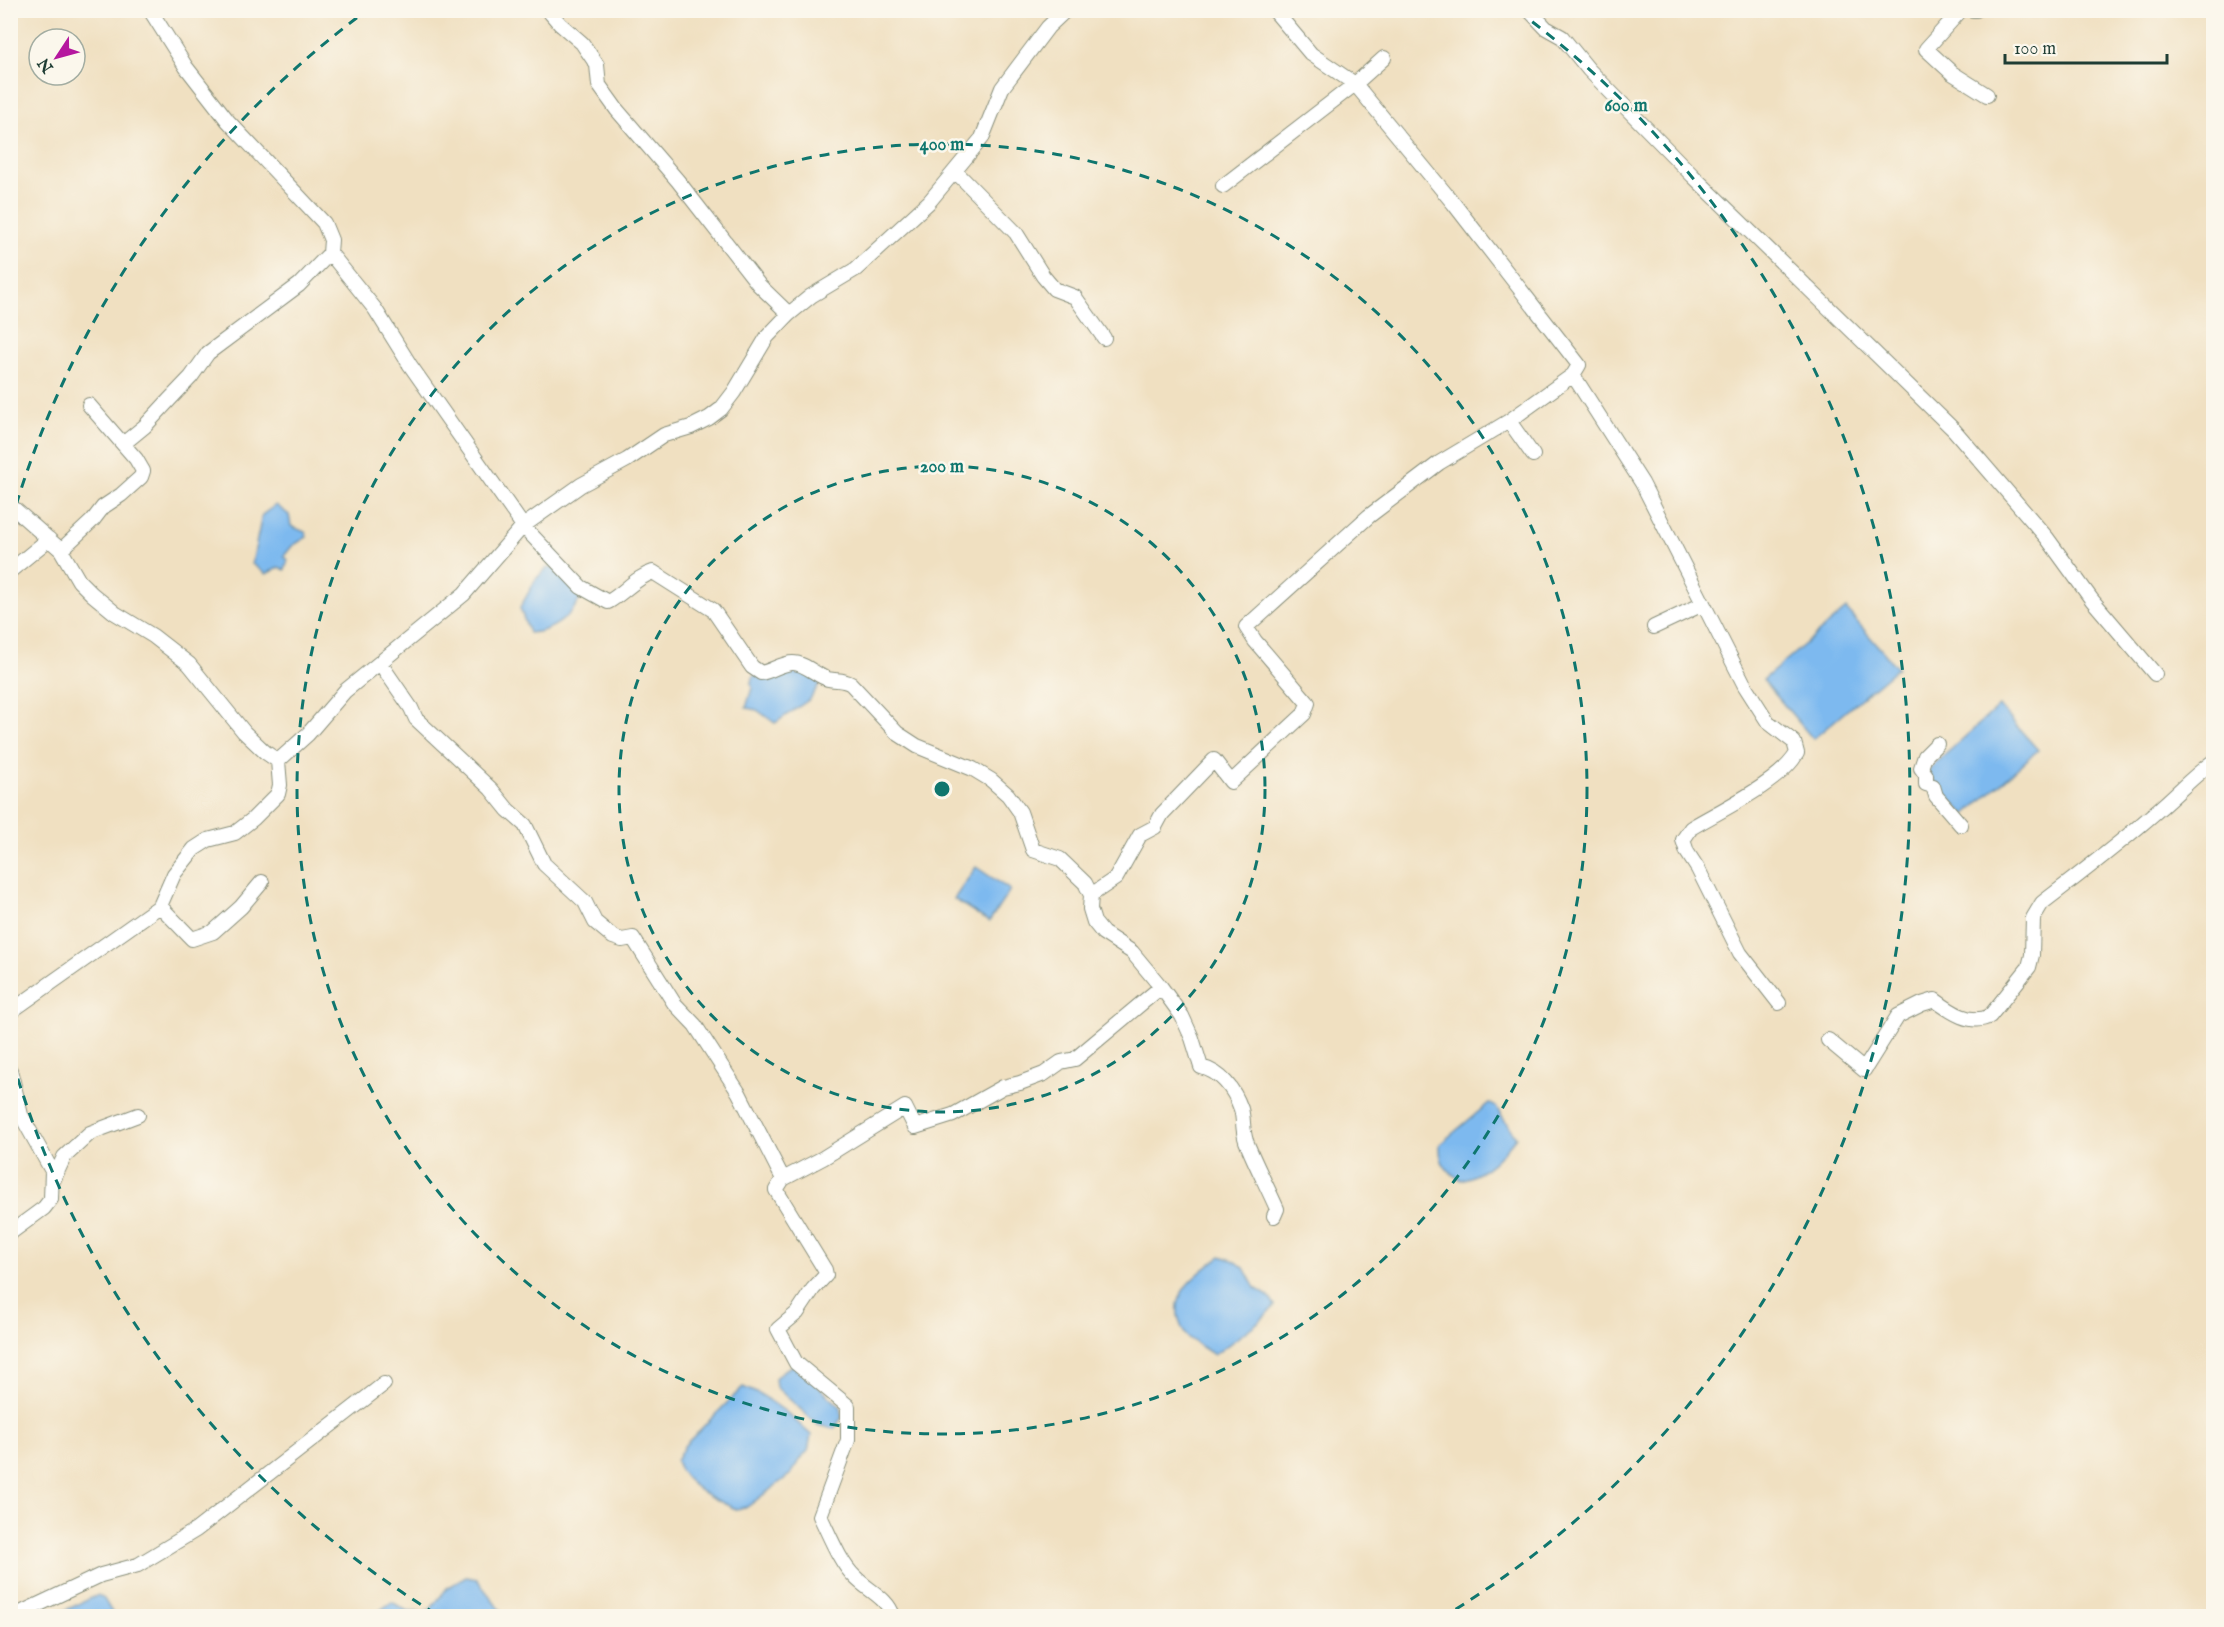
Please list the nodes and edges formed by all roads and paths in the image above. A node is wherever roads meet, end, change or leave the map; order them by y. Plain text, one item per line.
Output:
1 (150, 10) edge
2 (548, 10) edge
3 (1066, 10) edge
4 (1274, 10) edge
5 (1528, 10) edge
6 (1961, 10) edge
7 (1384, 58) dead end
8 (1355, 84) junction
9 (1987, 95) dead end
10 (955, 171) junction
11 (1223, 186) dead end
12 (330, 253) junction
13 (789, 314) junction
14 (1104, 338) dead end
15 (1573, 375) junction
16 (89, 405) dead end
17 (1509, 421) junction
18 (123, 444) junction
19 (1533, 455) dead end
20 (10, 505) edge
21 (523, 526) junction
22 (49, 539) junction
23 (62, 550) junction
24 (10, 571) edge
25 (1703, 604) junction
26 (1654, 627) dead end
27 (380, 663) junction
28 (2155, 674) dead end
29 (1937, 744) dead end
30 (278, 761) junction
31 (2214, 761) edge
32 (1961, 825) dead end
33 (262, 882) dead end
34 (1091, 895) junction
35 (160, 906) junction
36 (1161, 987) junction
37 (1779, 1003) dead end
38 (10, 1012) edge
39 (1828, 1040) dead end
40 (10, 1070) edge
41 (138, 1115) dead end
42 (783, 1179) junction
43 (52, 1183) junction
44 (1274, 1216) dead end
45 (10, 1233) edge
46 (384, 1384) dead end
47 (14, 1617) edge
48 (893, 1617) edge

1 - 12 street
2 - 13 street
3 - 10 street
4 - 8 street
5 - 28 street
6 - 9 street
7 - 8 street
8 - 11 street
8 - 15 street
10 - 13 street
10 - 14 street
12 - 18 street
12 - 21 street
13 - 21 street
15 - 17 street
15 - 25 street
16 - 18 street
17 - 19 street
17 - 34 street
18 - 23 street
20 - 22 street
21 - 27 street
21 - 34 street
22 - 23 street
22 - 24 street
23 - 30 street
25 - 26 street
25 - 37 street
27 - 30 street
27 - 42 street
29 - 32 street
30 - 35 street
31 - 39 street
33 - 35 street
34 - 36 street
35 - 38 street
36 - 42 street
36 - 44 street
40 - 43 street
41 - 43 street
42 - 48 street
43 - 45 street
46 - 47 street

